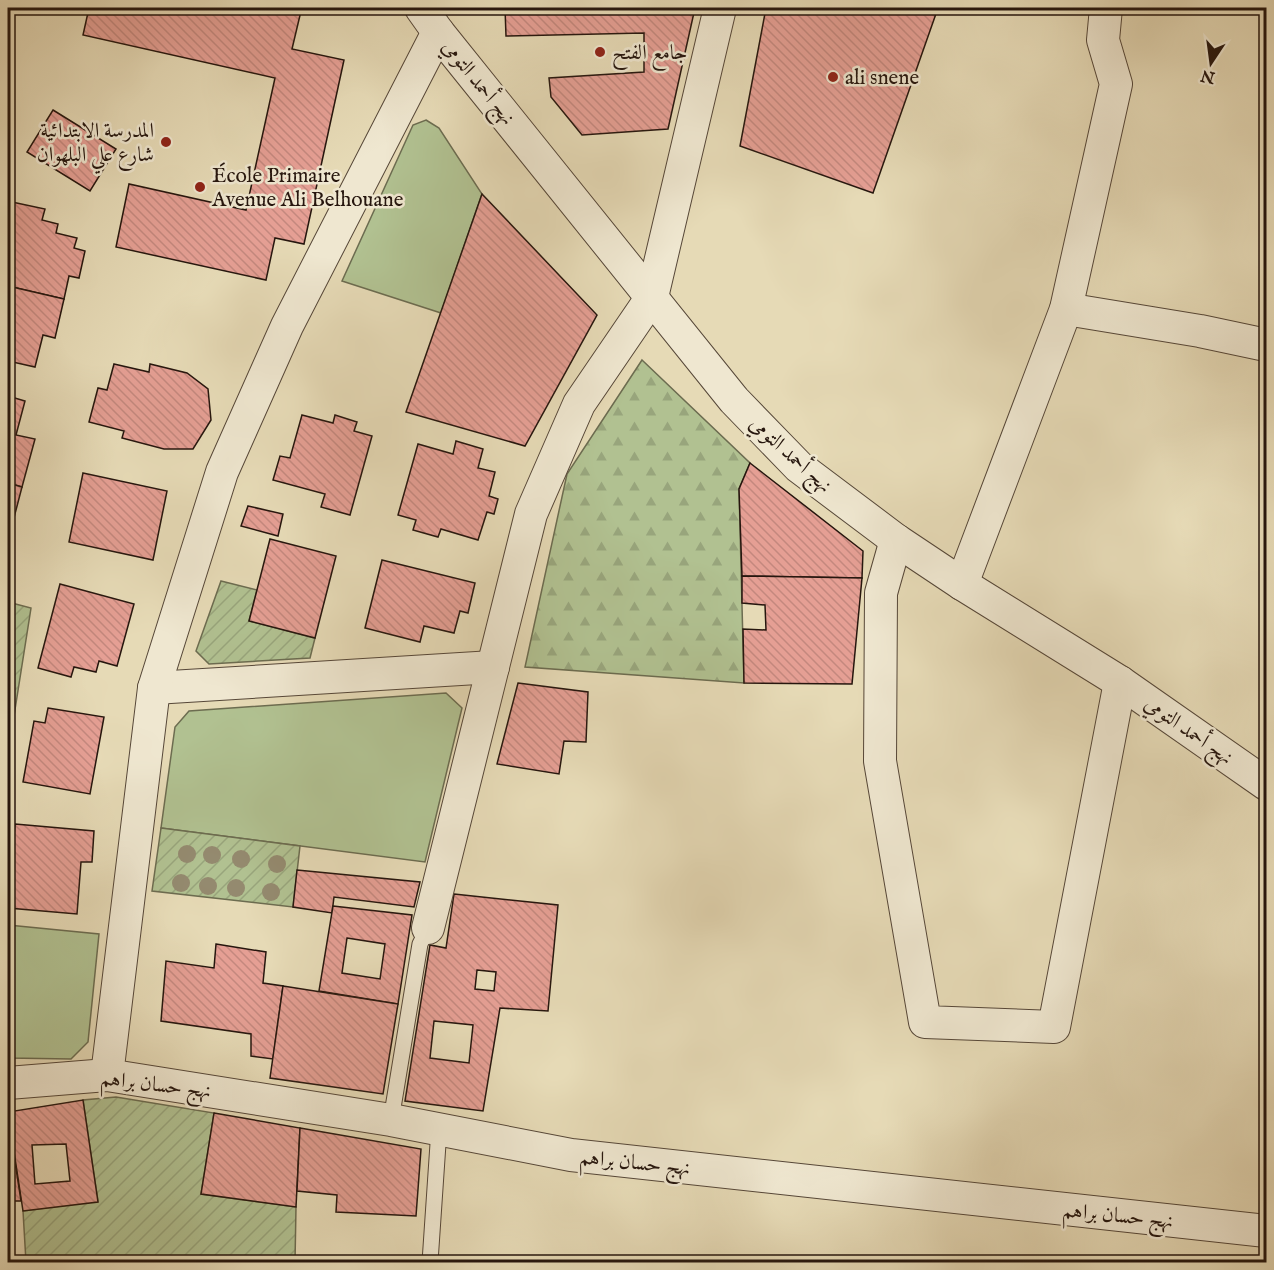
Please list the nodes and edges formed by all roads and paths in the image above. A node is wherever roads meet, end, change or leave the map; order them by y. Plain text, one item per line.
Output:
1 (720, 8) edge
2 (1106, 8) edge
3 (430, 20) edge
4 (652, 297) junction
5 (1066, 309) junction
6 (1266, 345) edge
7 (896, 540) junction
8 (962, 584) junction
9 (493, 667) junction
10 (1120, 682) junction
11 (154, 688) junction
12 (1263, 772) edge
13 (428, 928) joint
14 (107, 1075) junction
15 (8, 1083) edge
16 (391, 1120) junction
17 (439, 1130) junction
18 (1266, 1231) edge
19 (430, 1263) edge

1 - 4 street
2 - 5 street
3 - 4 street, نهج أحمد التومي
3 - 11 street
4 - 7 street, نهج أحمد التومي
4 - 9 street
5 - 6 street
5 - 8 street
7 - 8 street, نهج أحمد التومي
7 - 10 street
8 - 10 street, نهج أحمد التومي
9 - 11 street
9 - 13 street
10 - 12 street, نهج أحمد التومي
11 - 14 street
13 - 16 lane
14 - 15 street, نهج حسان براهم
14 - 16 street, نهج حسان براهم
16 - 17 street, نهج حسان براهم
17 - 18 street, نهج حسان براهم
17 - 19 lane

